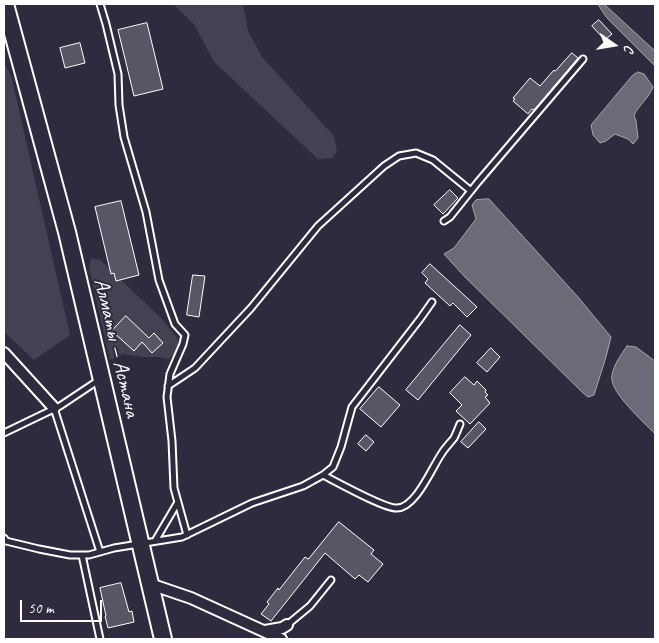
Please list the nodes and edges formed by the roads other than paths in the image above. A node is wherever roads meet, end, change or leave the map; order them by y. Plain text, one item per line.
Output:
1 (5, 4) edge
2 (100, 4) edge
3 (4, 22) edge
4 (4, 38) edge
5 (582, 60) dead end
6 (22, 68) junction
7 (471, 190) junction
8 (444, 221) dead end
9 (432, 302) dead end
10 (4, 353) edge
11 (102, 378) junction
12 (168, 386) junction
13 (54, 408) junction
14 (460, 424) dead end
15 (4, 434) edge
16 (323, 475) junction
17 (178, 502) junction
18 (187, 535) junction
19 (4, 538) edge
20 (148, 542) junction
21 (100, 552) junction
22 (82, 555) junction
23 (331, 580) dead end
24 (150, 584) junction
25 (287, 625) joint
26 (265, 631) junction
27 (100, 639) edge
28 (163, 639) edge
29 (281, 639) edge

1 - 6 highway
2 - 12 lane
3 - 6 highway
4 - 6 highway
5 - 7 lane
6 - 11 highway, Алматы — Астана
7 - 8 lane
7 - 12 lane
9 - 16 lane
10 - 13 street
11 - 13 lane
11 - 20 highway, Алматы — Астана
12 - 17 lane
13 - 15 lane
13 - 21 lane
14 - 16 lane
16 - 18 lane
17 - 18 lane
17 - 20 lane
18 - 20 lane
19 - 22 lane
20 - 21 lane
20 - 24 highway, Алматы — Астана
21 - 22 lane
22 - 27 lane
23 - 25 lane
24 - 26 street
24 - 28 highway, Алматы — Астана
25 - 26 street
26 - 29 street

